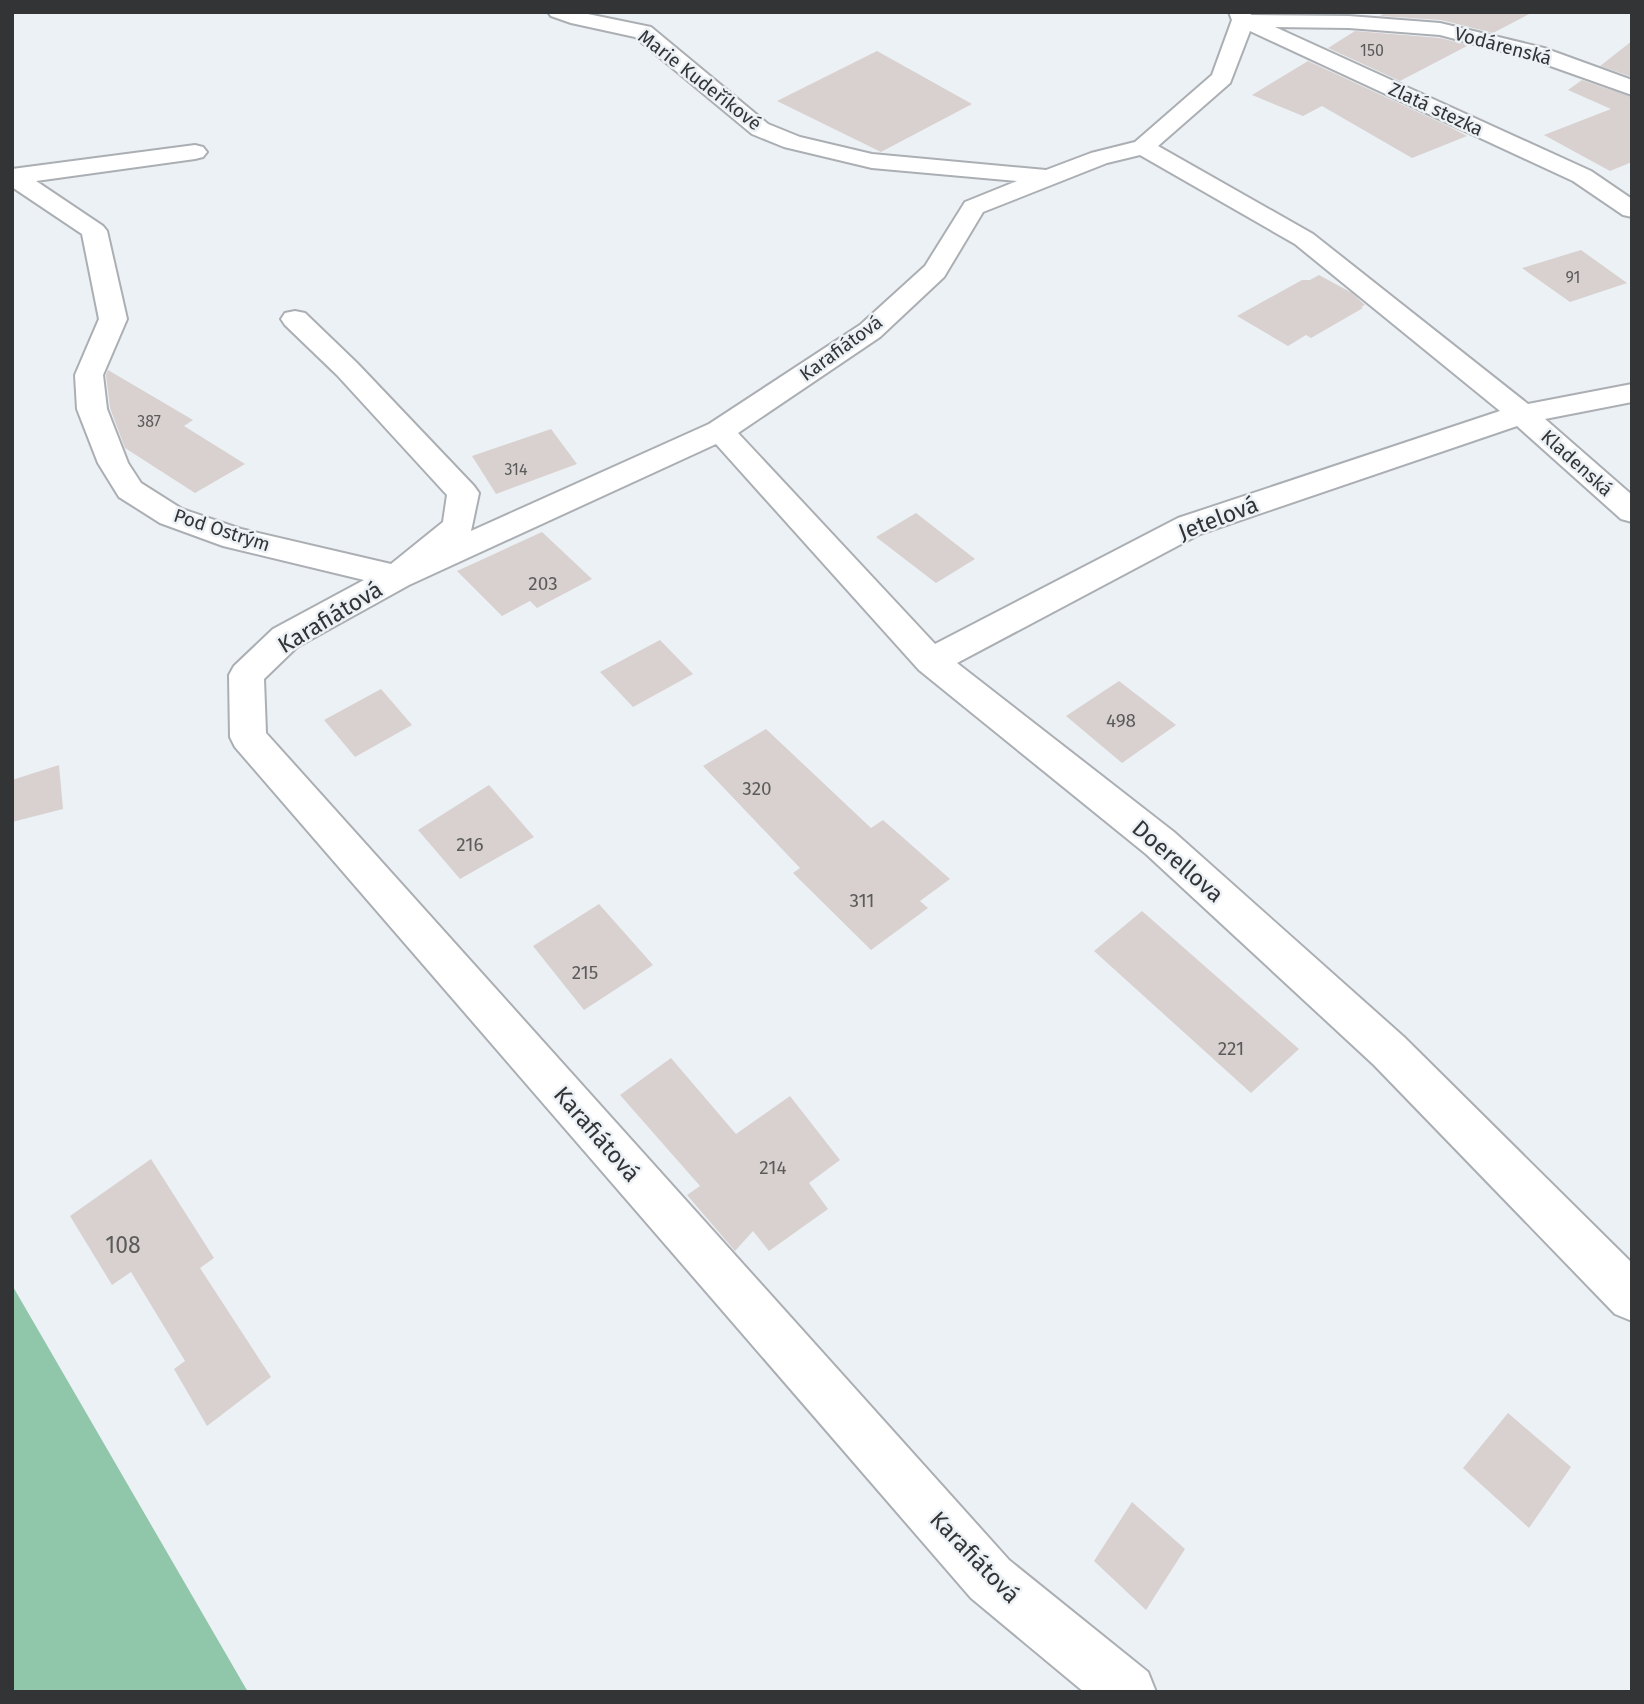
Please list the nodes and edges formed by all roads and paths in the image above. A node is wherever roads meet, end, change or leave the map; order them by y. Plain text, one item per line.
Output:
1 (558, 12) edge
2 (1235, 16) edge
3 (1632, 88) edge
4 (1143, 146) junction
5 (195, 152) dead end
6 (13, 177) edge
7 (1048, 177) junction
8 (1632, 210) edge
9 (295, 319) dead end
10 (1632, 393) edge
11 (1522, 414) junction
12 (720, 431) junction
13 (1632, 512) edge
14 (397, 577) junction
15 (931, 661) junction
16 (1632, 1297) edge
17 (1128, 1692) edge

1 - 7 street, Marie Kudeříkové
2 - 3 street, Vodárenská
2 - 4 street, Karafiátová
2 - 8 street, Zlatá stezka
4 - 7 street, Karafiátová
4 - 11 street, Kladenská
5 - 6 street
6 - 14 street, Pod Ostrým
7 - 12 street, Karafiátová
9 - 14 street, Karafiátová
10 - 11 street
11 - 13 street, Kladenská
11 - 15 street, Jetelová
12 - 14 street, Karafiátová
12 - 15 street, Doerellova
14 - 17 street, Karafiátová
15 - 16 street, Doerellova

